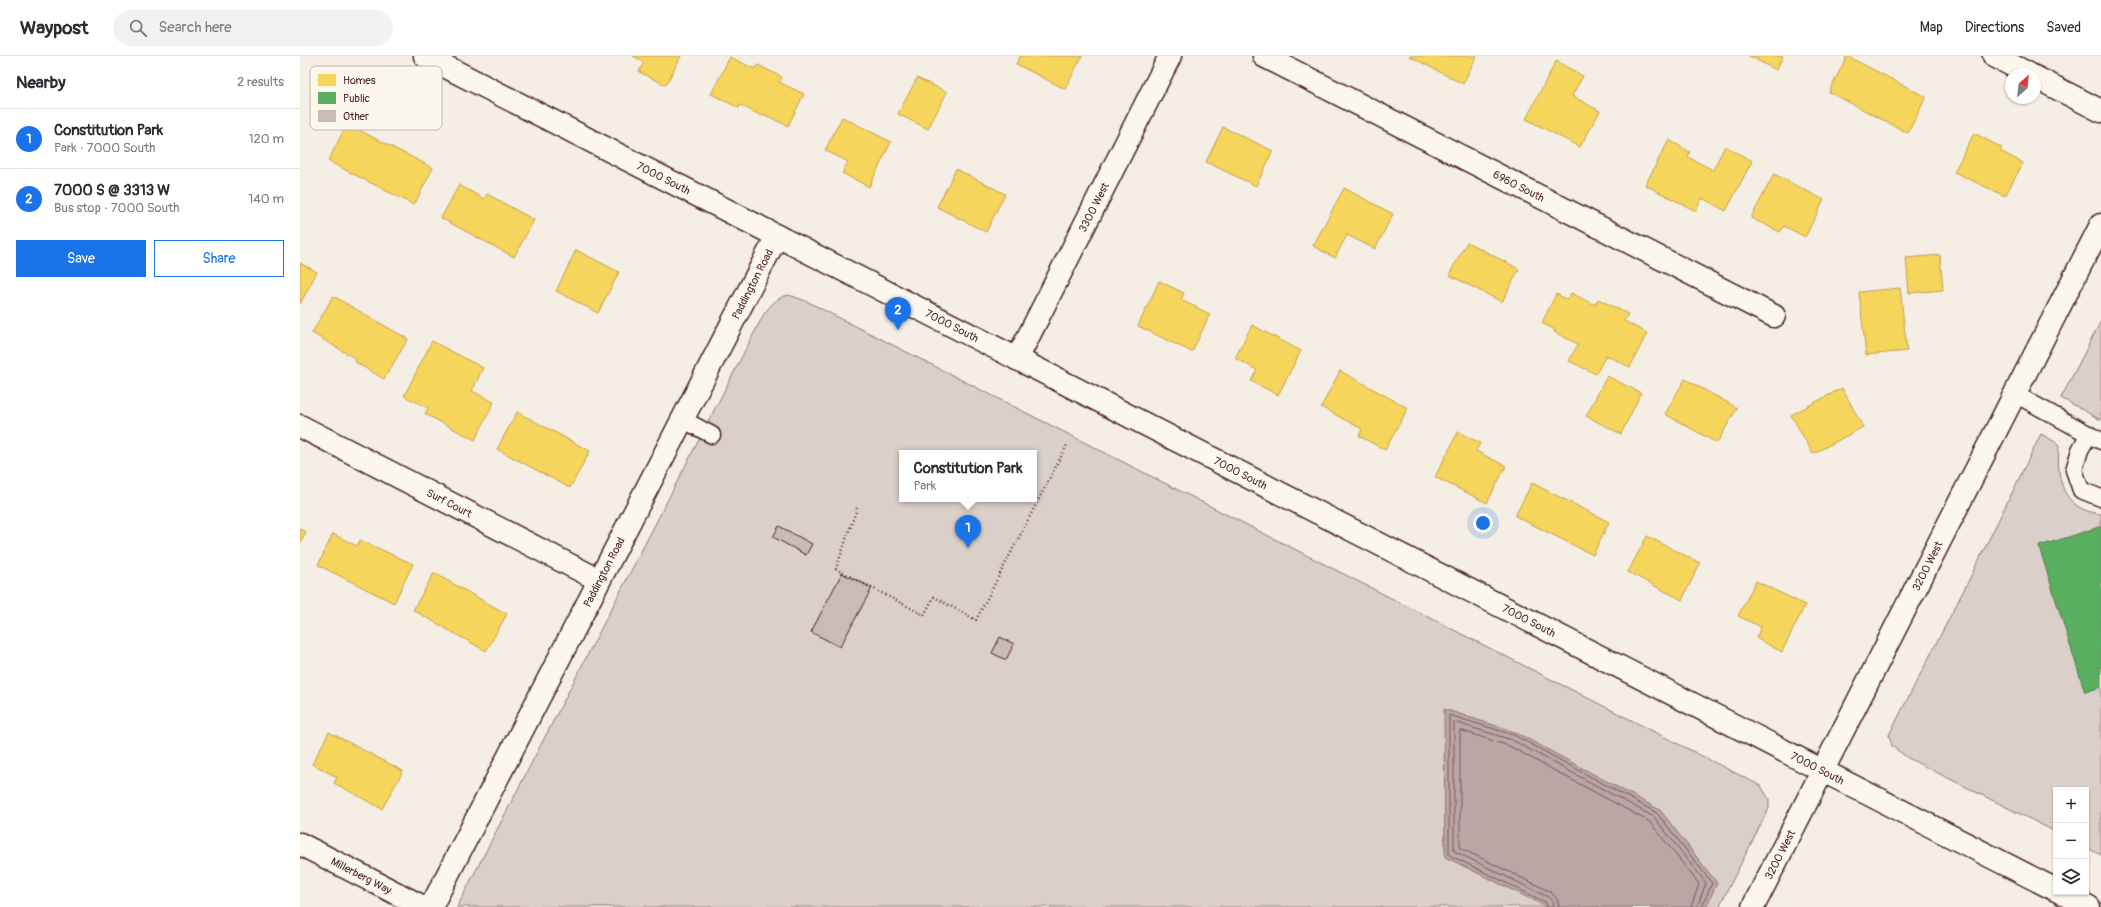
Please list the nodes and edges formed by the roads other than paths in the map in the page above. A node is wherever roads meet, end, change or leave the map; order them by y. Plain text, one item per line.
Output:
1 (425, 56) edge
2 (1170, 56) edge
3 (1264, 56) edge
4 (1994, 56) edge
5 (2017, 68) edge
6 (2041, 80) edge
7 (2101, 110) edge
8 (2101, 225) edge
9 (777, 236) junction
10 (1774, 316) dead end
11 (1017, 359) junction
12 (2015, 394) junction
13 (682, 419) junction
14 (300, 426) edge
15 (712, 435) dead end
16 (2095, 438) edge
17 (2101, 498) edge
18 (599, 580) junction
19 (1823, 772) junction
20 (300, 844) edge
21 (2053, 888) edge
22 (2066, 895) edge
23 (423, 907) edge
24 (431, 907) edge
25 (1753, 907) edge
26 (2089, 907) edge

1 - 9 street, 7000 South
2 - 11 street, 3300 West
3 - 10 street, 6960 South
4 - 5 street
6 - 7 street
8 - 12 street, 3200 West
9 - 11 street, 7000 South
9 - 13 street, Paddington Road
11 - 19 street, 7000 South
12 - 16 lane
12 - 19 street, 3200 West
13 - 15 lane
13 - 18 street, Paddington Road
14 - 18 street, Surf Court
16 - 17 lane
18 - 24 street, Paddington Road
19 - 21 street, 7000 South
19 - 25 street, 3200 West
20 - 23 street, Millerberg Way
22 - 26 street

